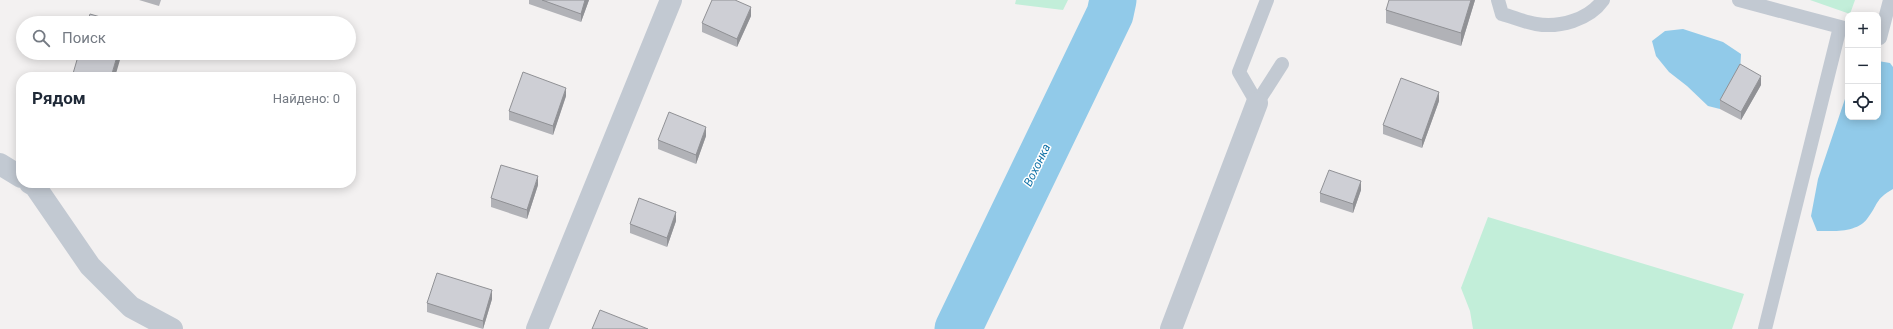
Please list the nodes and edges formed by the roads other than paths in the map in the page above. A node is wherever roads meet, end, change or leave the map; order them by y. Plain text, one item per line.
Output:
1 (670, 0) edge
2 (1267, 0) edge
3 (1498, 0) edge
4 (1603, 0) edge
5 (1739, 0) edge
6 (1890, 0) edge
7 (1844, 28) edge
8 (1884, 39) edge
9 (1282, 64) dead end
10 (1257, 103) junction
11 (0, 164) edge
12 (16, 174) edge
13 (36, 188) edge
14 (172, 329) edge
15 (537, 329) edge
16 (1171, 329) edge
17 (1765, 329) edge

1 - 15 street
2 - 10 lane
3 - 4 lane
5 - 7 lane
6 - 8 lane
7 - 17 lane
9 - 10 lane
10 - 16 street
11 - 12 street
13 - 14 street

